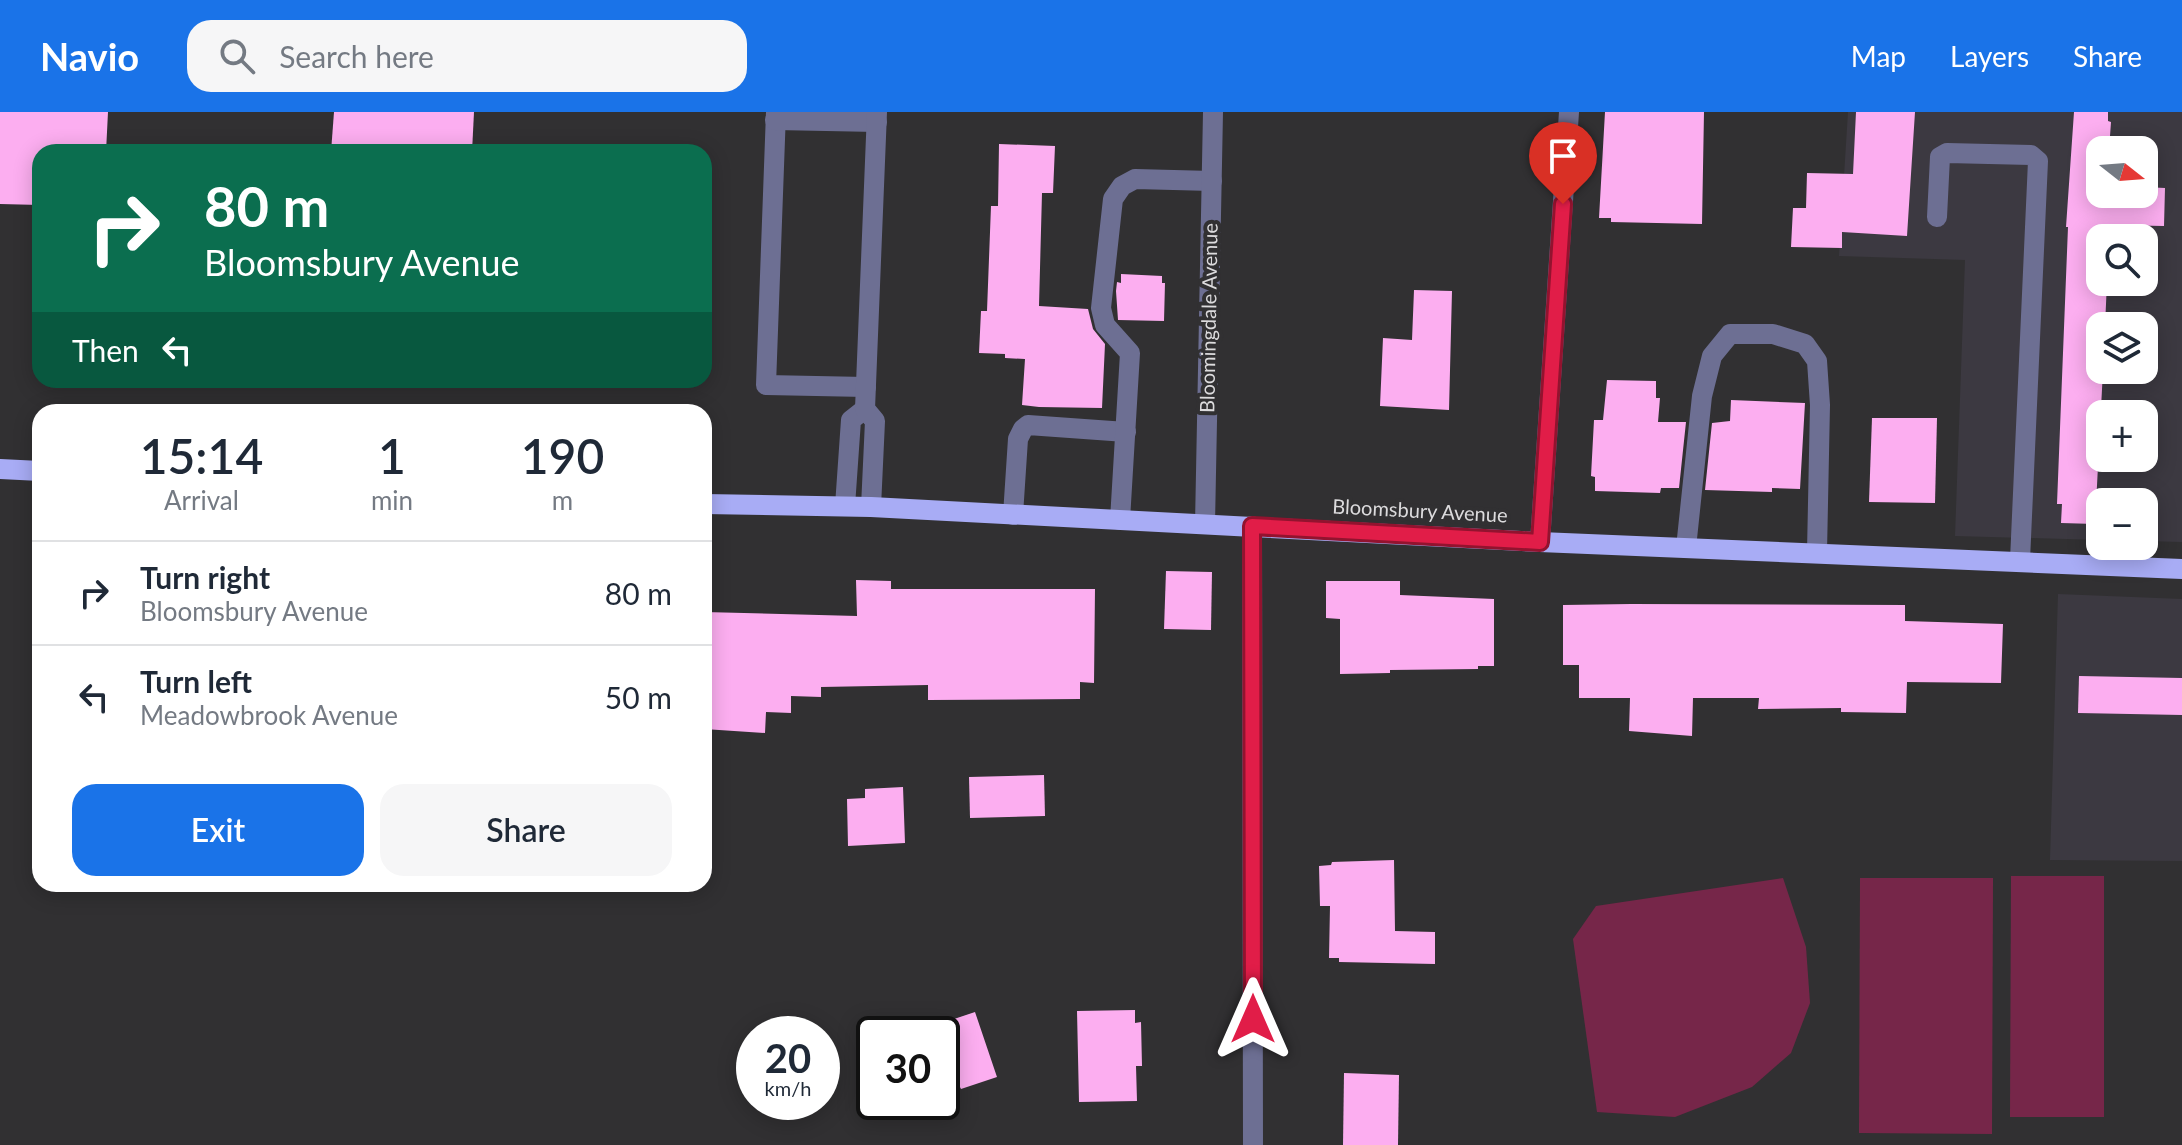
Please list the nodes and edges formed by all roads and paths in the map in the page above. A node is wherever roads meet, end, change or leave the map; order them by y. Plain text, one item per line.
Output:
1 (1213, 112) edge
2 (1569, 112) edge
3 (776, 116) edge
4 (877, 117) edge
5 (1212, 181) junction
6 (1937, 217) dead end
7 (866, 387) junction
8 (865, 409) junction
9 (1126, 432) junction
10 (0, 469) edge
11 (32, 471) edge
12 (712, 504) edge
13 (845, 506) junction
14 (871, 507) junction
15 (1013, 515) junction
16 (1120, 520) junction
17 (1205, 524) junction
18 (1252, 526) junction
19 (1540, 542) junction
20 (1686, 548) junction
21 (1817, 552) junction
22 (2020, 560) junction
23 (2182, 569) edge
24 (1253, 1145) edge

1 - 5 street, Bloomingdale Avenue
2 - 19 street
3 - 4 street
3 - 7 street
4 - 7 street
5 - 9 street
5 - 17 street, Bloomingdale Avenue
6 - 22 street
7 - 8 street
8 - 13 street
8 - 14 street
9 - 15 street
9 - 16 street
10 - 11 main road
12 - 13 main road, Bloomsbury Avenue
13 - 14 main road, Bloomsbury Avenue
14 - 15 main road, Bloomsbury Avenue
15 - 16 main road, Bloomsbury Avenue
16 - 17 main road, Bloomsbury Avenue
17 - 18 main road, Bloomsbury Avenue
18 - 19 main road, Bloomsbury Avenue
18 - 24 street
19 - 20 main road, Bloomsbury Avenue
20 - 21 main road, Bloomsbury Avenue
20 - 21 street
21 - 22 main road, Bloomsbury Avenue
22 - 23 main road, Bloomsbury Avenue

